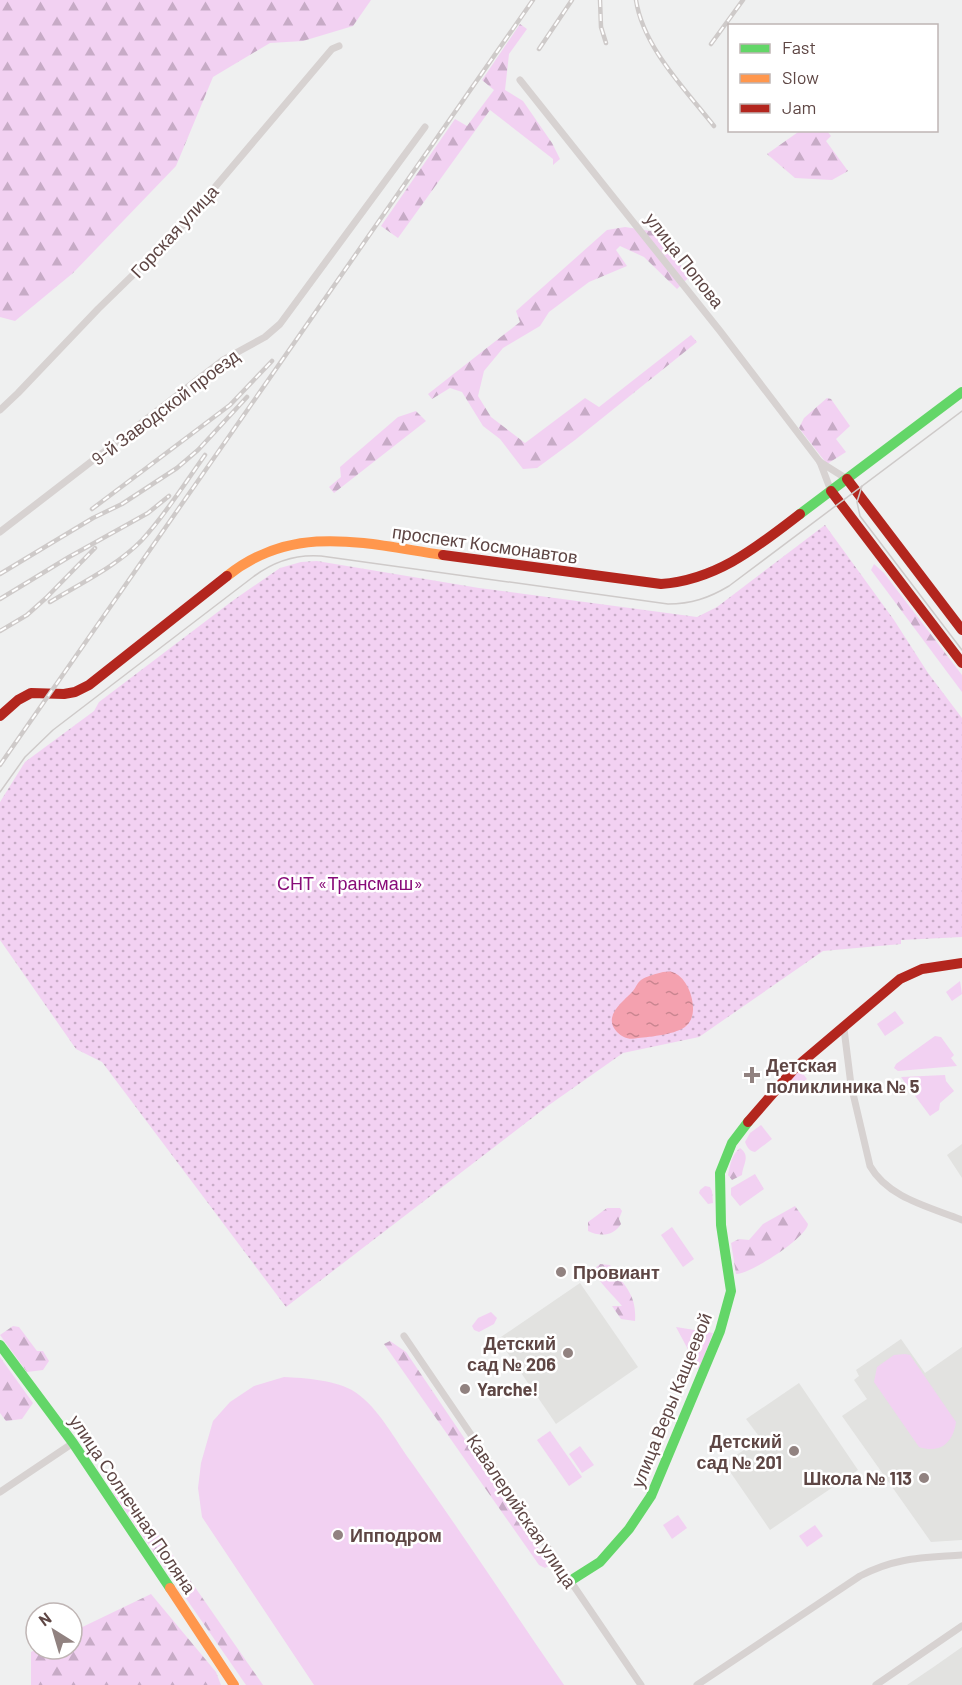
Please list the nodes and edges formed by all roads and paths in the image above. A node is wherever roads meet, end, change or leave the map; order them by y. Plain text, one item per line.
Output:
1 (339, 46) dead end
2 (520, 80) dead end
3 (424, 127) dead end
4 (962, 392) edge
5 (0, 410) edge
6 (820, 462) junction
7 (847, 479) junction
8 (831, 491) junction
9 (0, 532) edge
10 (962, 630) edge
11 (962, 663) edge
12 (0, 716) edge
13 (962, 963) edge
14 (844, 1029) junction
15 (962, 1220) edge
16 (404, 1336) dead end
17 (0, 1345) edge
18 (73, 1443) junction
19 (0, 1492) edge
20 (962, 1555) edge
21 (570, 1581) junction
22 (962, 1626) edge
23 (234, 1685) edge
24 (641, 1685) edge
25 (697, 1685) edge
26 (876, 1685) edge

1 - 5 street, Горская улица
2 - 6 street, улица Попова
3 - 9 street, 9-й Заводской проезд
4 - 7 main road, проспект Космонавтов
6 - 7 street, улица Попова
6 - 8 street, улица Попова
7 - 8 main road, проспект Космонавтов
7 - 10 main road, улица Попова
8 - 11 main road, улица Попова
8 - 12 main road, проспект Космонавтов
13 - 14 main road, улица Веры Кащеевой
14 - 15 street
14 - 21 main road, улица Веры Кащеевой
16 - 21 street, Кавалерийская улица
17 - 18 main road, улица Солнечная Поляна
18 - 19 street
18 - 23 main road, улица Солнечная Поляна
20 - 25 street
21 - 24 street, Кавалерийская улица
22 - 26 street

